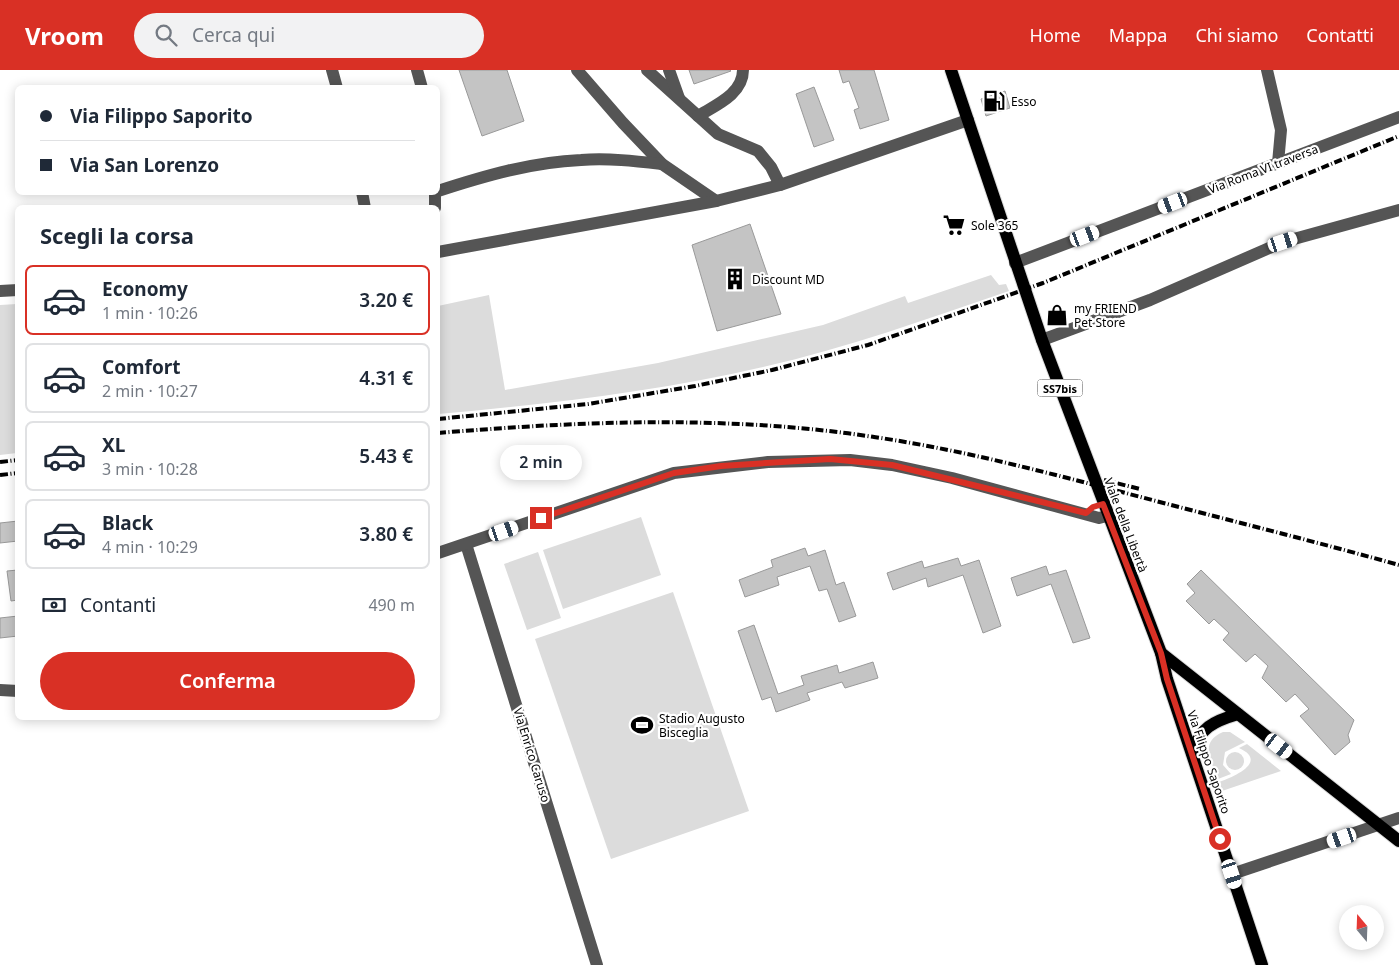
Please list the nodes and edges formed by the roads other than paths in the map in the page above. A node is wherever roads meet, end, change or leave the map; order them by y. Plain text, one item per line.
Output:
1 (332, 70) edge
2 (417, 70) edge
3 (577, 70) edge
4 (647, 70) edge
5 (669, 70) edge
6 (743, 70) edge
7 (951, 70) edge
8 (1267, 70) edge
9 (336, 85) edge
10 (421, 85) edge
11 (680, 100) junction
12 (698, 116) junction
13 (1399, 117) edge
14 (968, 120) junction
15 (1278, 163) junction
16 (662, 164) junction
17 (780, 185) junction
18 (440, 191) edge
19 (716, 201) junction
20 (1399, 210) edge
21 (440, 252) edge
22 (1015, 263) junction
23 (15, 290) edge
24 (0, 292) edge
25 (1042, 340) junction
26 (1105, 510) junction
27 (466, 544) junction
28 (440, 552) edge
29 (1161, 653) junction
30 (0, 690) edge
31 (15, 691) edge
32 (1238, 714) junction
33 (1192, 753) junction
34 (1399, 818) edge
35 (1379, 825) junction
36 (1399, 841) edge
37 (1232, 874) junction
38 (598, 965) edge
39 (1262, 965) edge

1 - 9 street
2 - 10 street
3 - 16 street
4 - 11 street
5 - 11 street
6 - 12 street
7 - 14 main road, SS7bis
8 - 15 street
11 - 12 street
12 - 17 street
13 - 15 street, Via Roma VI traversa
14 - 17 street
14 - 22 main road, Viale della Libertà / SS7bis
15 - 22 street, Via Roma VI traversa
16 - 18 street
16 - 19 street
17 - 19 street
19 - 21 street
20 - 25 street
22 - 25 main road, Viale della Libertà / SS7bis
23 - 24 street
25 - 26 main road, Viale della Libertà / SS7bis
26 - 27 street
26 - 29 main road, Viale della Libertà / SS7bis
27 - 28 street
27 - 38 street, Via Enrico Caruso
29 - 32 main road
29 - 33 main road, Via Filippo Saporito
30 - 31 street
32 - 33 main road
32 - 35 main road
33 - 37 main road, Via Filippo Saporito
34 - 35 street
35 - 36 main road
35 - 37 street
37 - 39 main road, Via Filippo Saporito

